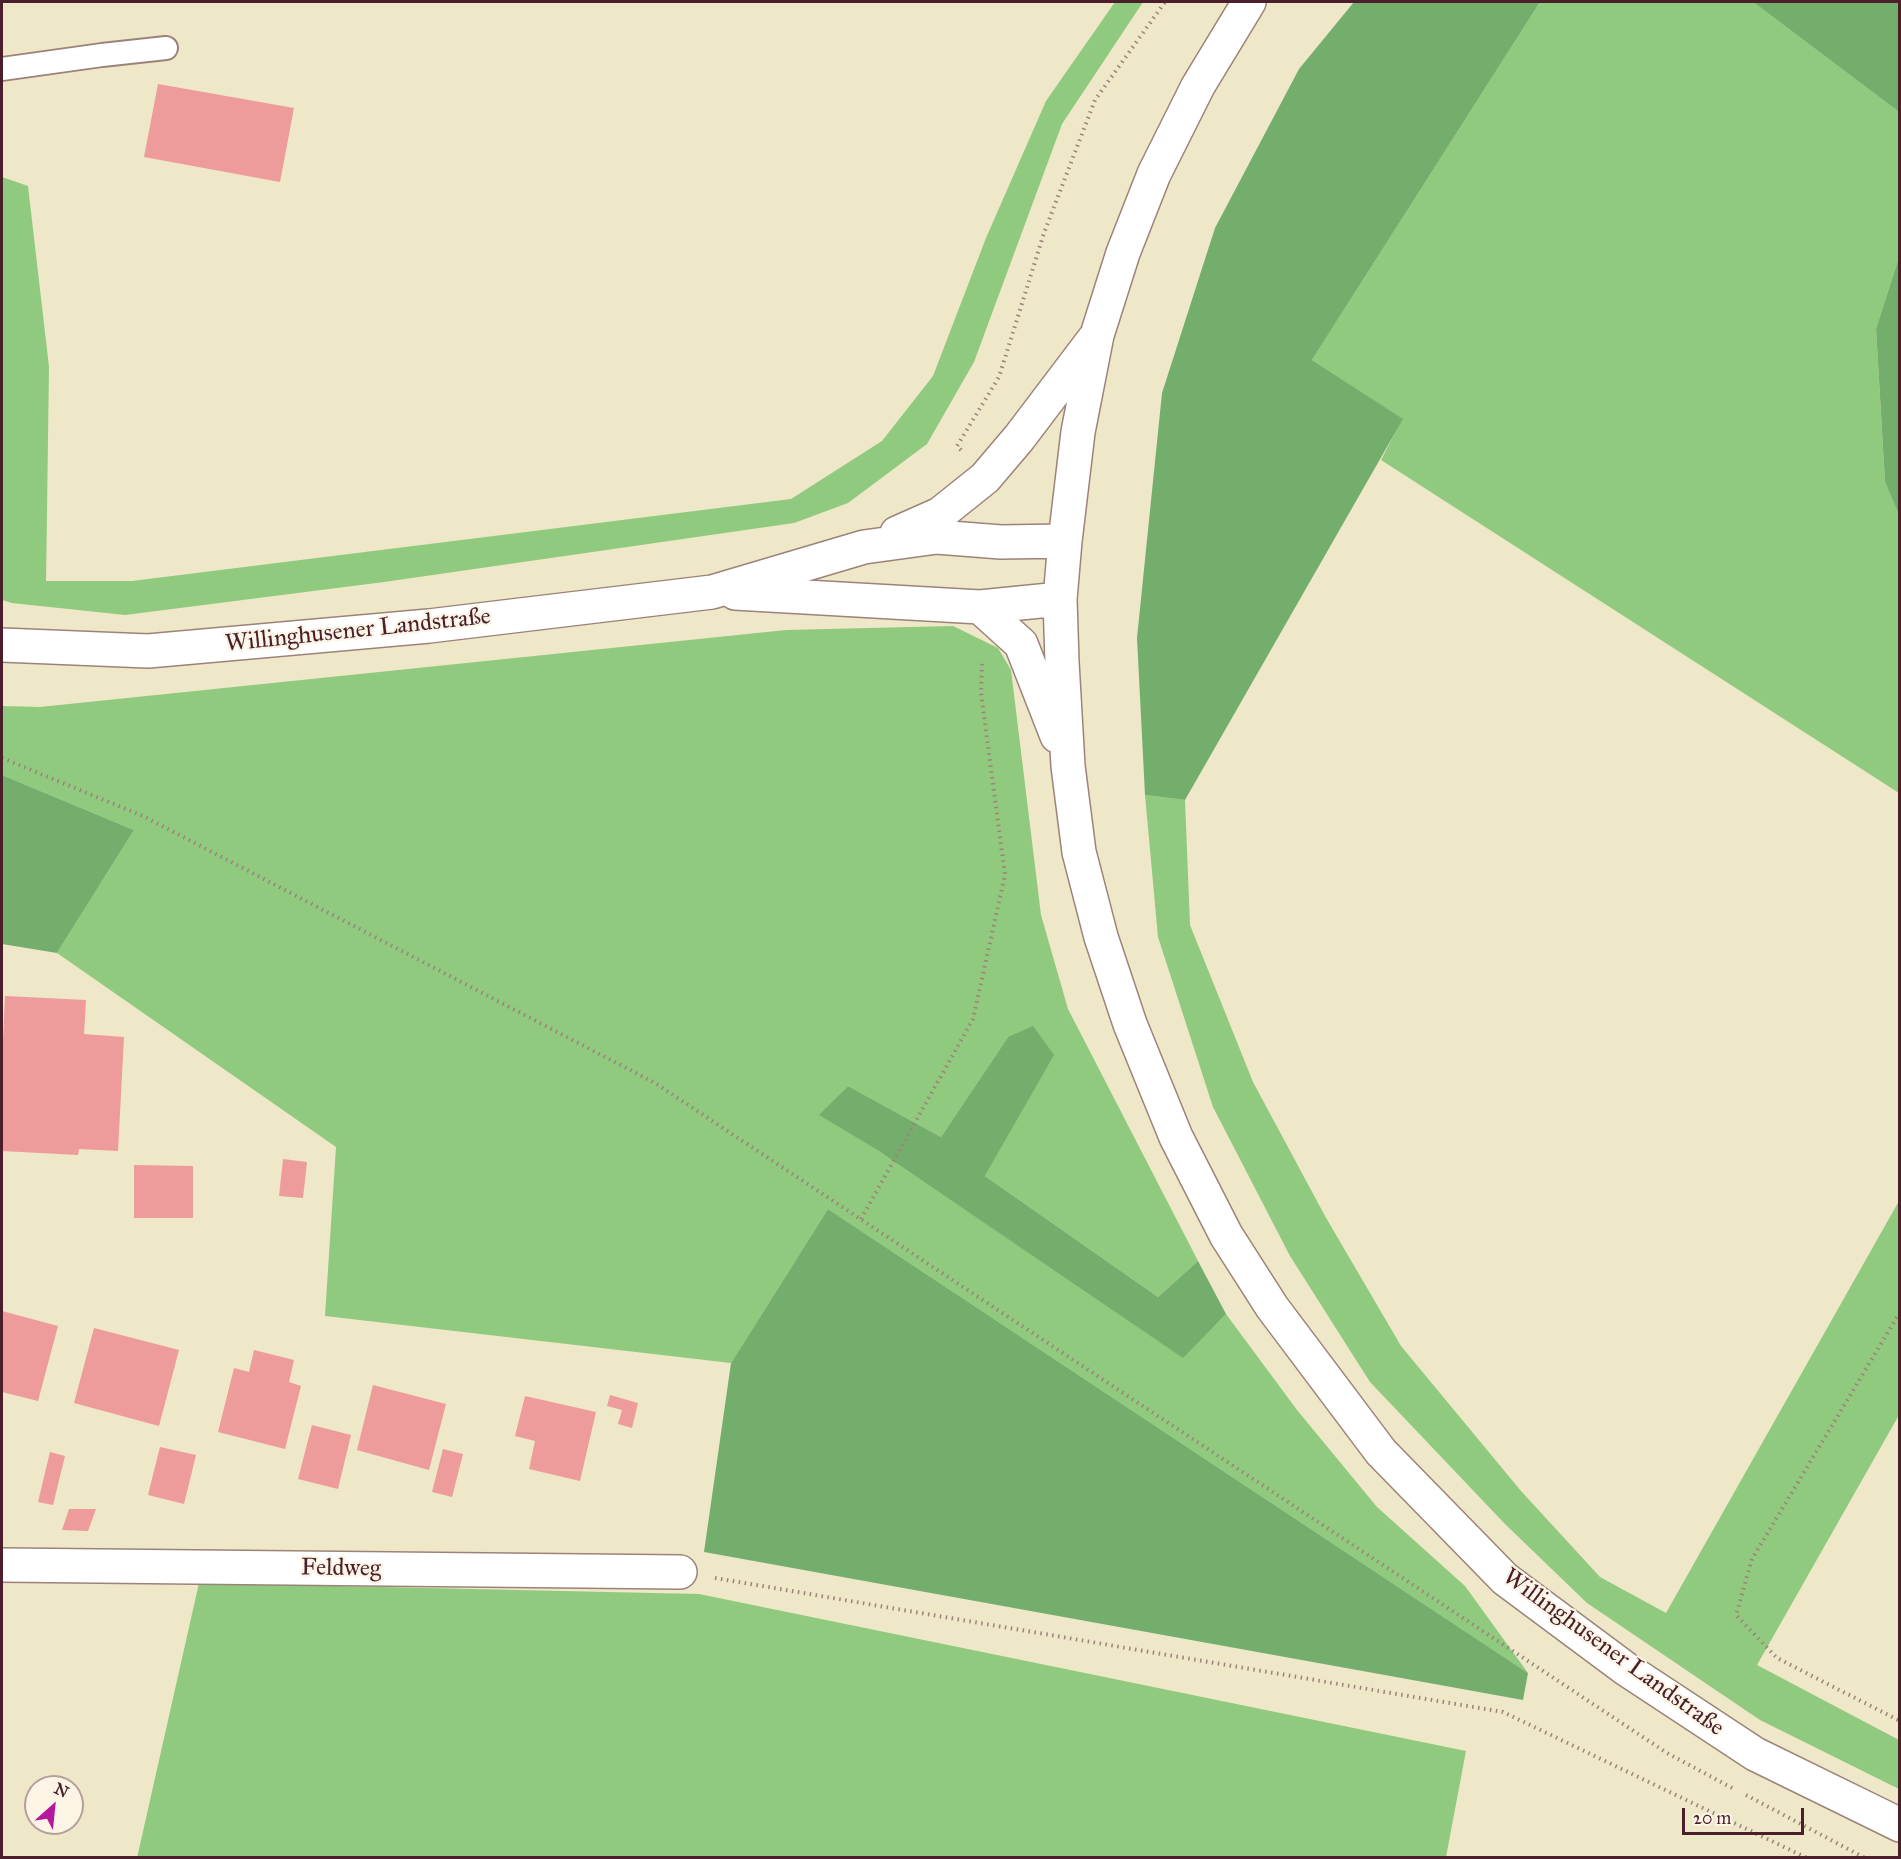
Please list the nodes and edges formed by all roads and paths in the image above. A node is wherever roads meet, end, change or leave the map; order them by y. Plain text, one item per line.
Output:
1 (1165, 2) edge
2 (1249, 2) edge
3 (166, 48) dead end
4 (2, 69) edge
5 (1097, 335) junction
6 (986, 478) junction
7 (864, 547) junction
8 (1063, 569) junction
9 (712, 592) junction
10 (980, 607) junction
11 (2, 645) edge
12 (2, 758) edge
13 (1068, 766) junction
14 (861, 1219) junction
15 (1899, 1312) edge
16 (2, 1565) edge
17 (680, 1572) joint
18 (1899, 1721) edge
19 (1899, 1826) edge
20 (1807, 1857) edge
21 (1865, 1857) edge

1 - 6 path
2 - 5 main road
3 - 4 lane
5 - 6 main road
5 - 8 main road
6 - 7 main road
7 - 8 main road, Willinghusener Landstraße
7 - 9 main road, Willinghusener Landstraße
8 - 10 main road, Willinghusener Landstraße
8 - 13 main road, Willinghusener Landstraße
9 - 10 main road, Willinghusener Landstraße
9 - 11 main road, Willinghusener Landstraße
10 - 13 main road
10 - 14 path
12 - 14 path
13 - 19 main road, Willinghusener Landstraße
14 - 21 path
15 - 18 path
16 - 17 main road, Feldweg
17 - 20 path

